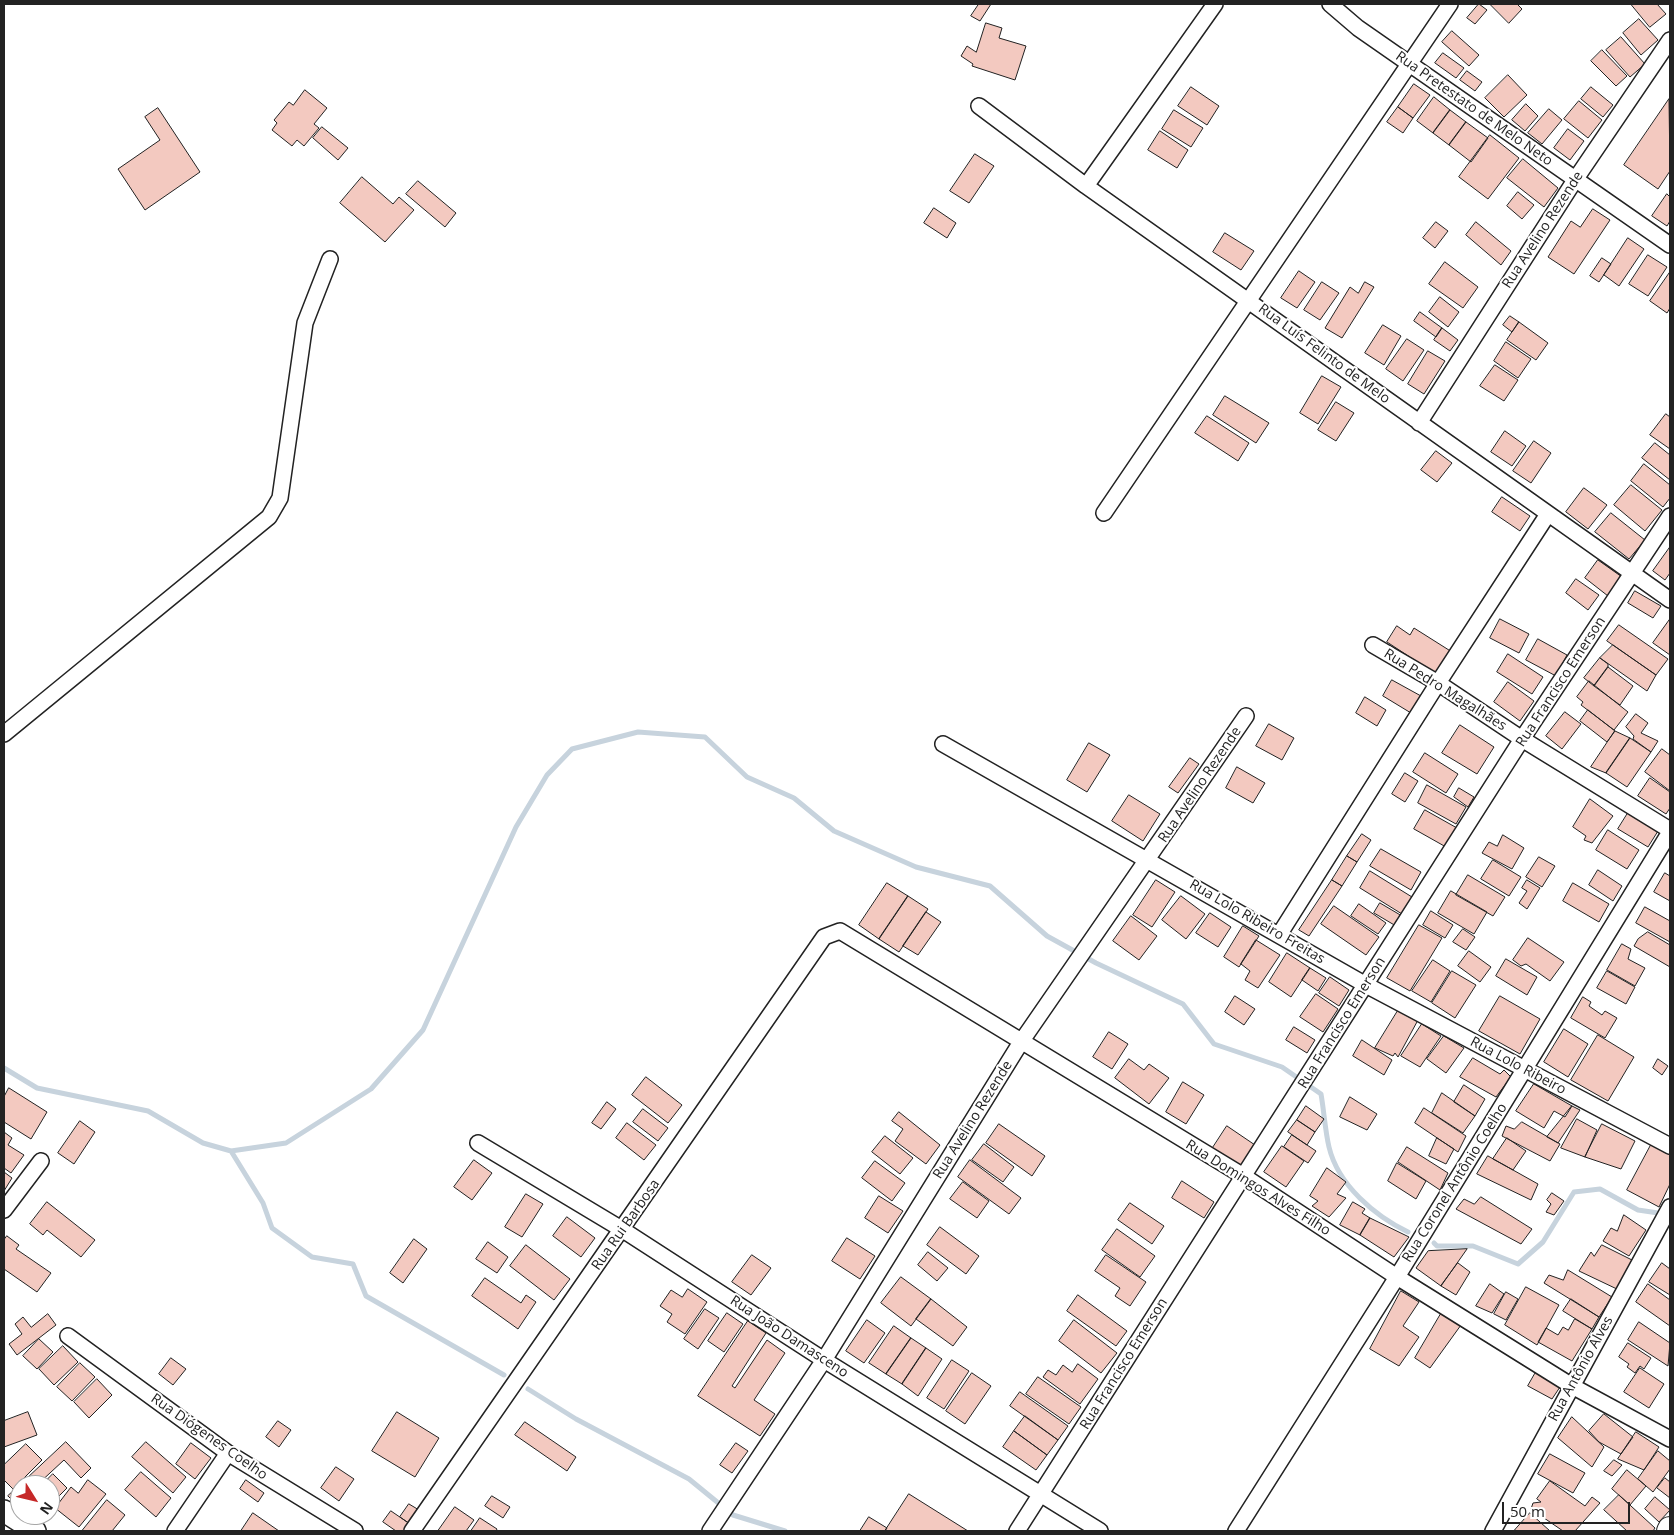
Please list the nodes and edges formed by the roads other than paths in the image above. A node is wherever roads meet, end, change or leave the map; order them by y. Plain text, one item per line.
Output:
1 (1215, 4) edge
2 (1330, 4) edge
3 (1450, 4) edge
4 (1670, 40) edge
5 (1411, 63) junction
6 (978, 106) dead end
7 (1575, 180) junction
8 (1086, 186) junction
9 (1670, 245) edge
10 (330, 259) dead end
11 (1249, 300) junction
12 (1419, 422) junction
13 (1104, 514) dead end
14 (1548, 514) junction
15 (1670, 516) edge
16 (1632, 574) junction
17 (1670, 600) edge
18 (1373, 645) dead end
19 (1438, 683) junction
20 (1246, 716) dead end
21 (4, 734) edge
22 (1522, 740) junction
23 (943, 744) dead end
24 (1670, 831) edge
25 (1149, 860) junction
26 (847, 934) joint
27 (1279, 935) junction
28 (1366, 984) junction
29 (1021, 1042) junction
30 (1525, 1070) junction
31 (478, 1143) dead end
32 (1670, 1146) edge
33 (41, 1161) dead end
34 (1245, 1177) junction
35 (1670, 1207) edge
36 (4, 1210) edge
37 (623, 1230) junction
38 (1397, 1276) junction
39 (68, 1336) dead end
40 (824, 1360) junction
41 (1572, 1386) junction
42 (1670, 1439) edge
43 (228, 1453) junction
44 (1042, 1495) junction
45 (4, 1511) edge
46 (35, 1531) edge
47 (175, 1531) edge
48 (356, 1531) edge
49 (412, 1531) edge
50 (710, 1531) edge
51 (1018, 1531) edge
52 (1100, 1531) edge
53 (1236, 1531) edge
54 (1493, 1531) edge

1 - 8 street
2 - 5 street, Rua Pretestato de Melo Neto
3 - 5 street
4 - 7 street, Rua Avelino Rezende
5 - 7 street, Rua Pretestato de Melo Neto
5 - 11 street
6 - 8 street, Rua Luís Felinto de Melo
7 - 9 street, Rua Pretestato de Melo Neto
7 - 12 street, Rua Avelino Rezende
8 - 11 street, Rua Luís Felinto de Melo
10 - 21 street
11 - 12 street, Rua Luís Felinto de Melo
11 - 13 street
12 - 14 street, Rua Luís Felinto de Melo
14 - 16 street, Rua Luís Felinto de Melo
14 - 19 street
15 - 16 street, Rua Francisco Emerson
16 - 17 street, Rua Luís Felinto de Melo
16 - 22 street, Rua Francisco Emerson
18 - 19 street, Rua Pedro Magalhães
19 - 22 street, Rua Pedro Magalhães
19 - 27 street
20 - 25 street, Rua Avelino Rezende
22 - 24 street, Rua Pedro Magalhães
22 - 28 street, Rua Francisco Emerson
23 - 25 street, Rua Lolo Ribeiro Freitas
24 - 30 street, Rua Coronel Antônio Coelho
25 - 27 street, Rua Lolo Ribeiro Freitas
25 - 29 street, Rua Avelino Rezende
26 - 29 street, Rua Domingos Alves Filho
26 - 37 street, Rua Rui Barbosa
27 - 28 street, Rua Lolo Ribeiro Freitas
28 - 30 street, Rua Lolo Ribeiro
28 - 34 street, Rua Francisco Emerson
29 - 34 street, Rua Domingos Alves Filho
29 - 40 street, Rua Avelino Rezende
30 - 32 street, Rua Lolo Ribeiro
30 - 38 street, Rua Coronel Antônio Coelho
31 - 37 street, Rua João Damasceno
33 - 36 street
34 - 38 street, Rua Domingos Alves Filho
34 - 44 street, Rua Francisco Emerson
35 - 41 street, Rua Antônio Alves
37 - 40 street, Rua João Damasceno
37 - 49 street, Rua Rui Barbosa
38 - 41 street, Rua Domingos Alves Filho
38 - 53 street, Rua Coronel Antônio Coelho
39 - 43 street, Rua Diógenes Coelho
40 - 44 street, Rua João Damasceno
40 - 50 street, Rua Avelino Rezende
41 - 42 street, Rua Domingos Alves Filho
41 - 54 street, Rua Antônio Alves
43 - 47 street
43 - 48 street, Rua Diógenes Coelho
44 - 51 street, Rua Francisco Emerson
44 - 52 street, Rua João Damasceno
45 - 46 main road

